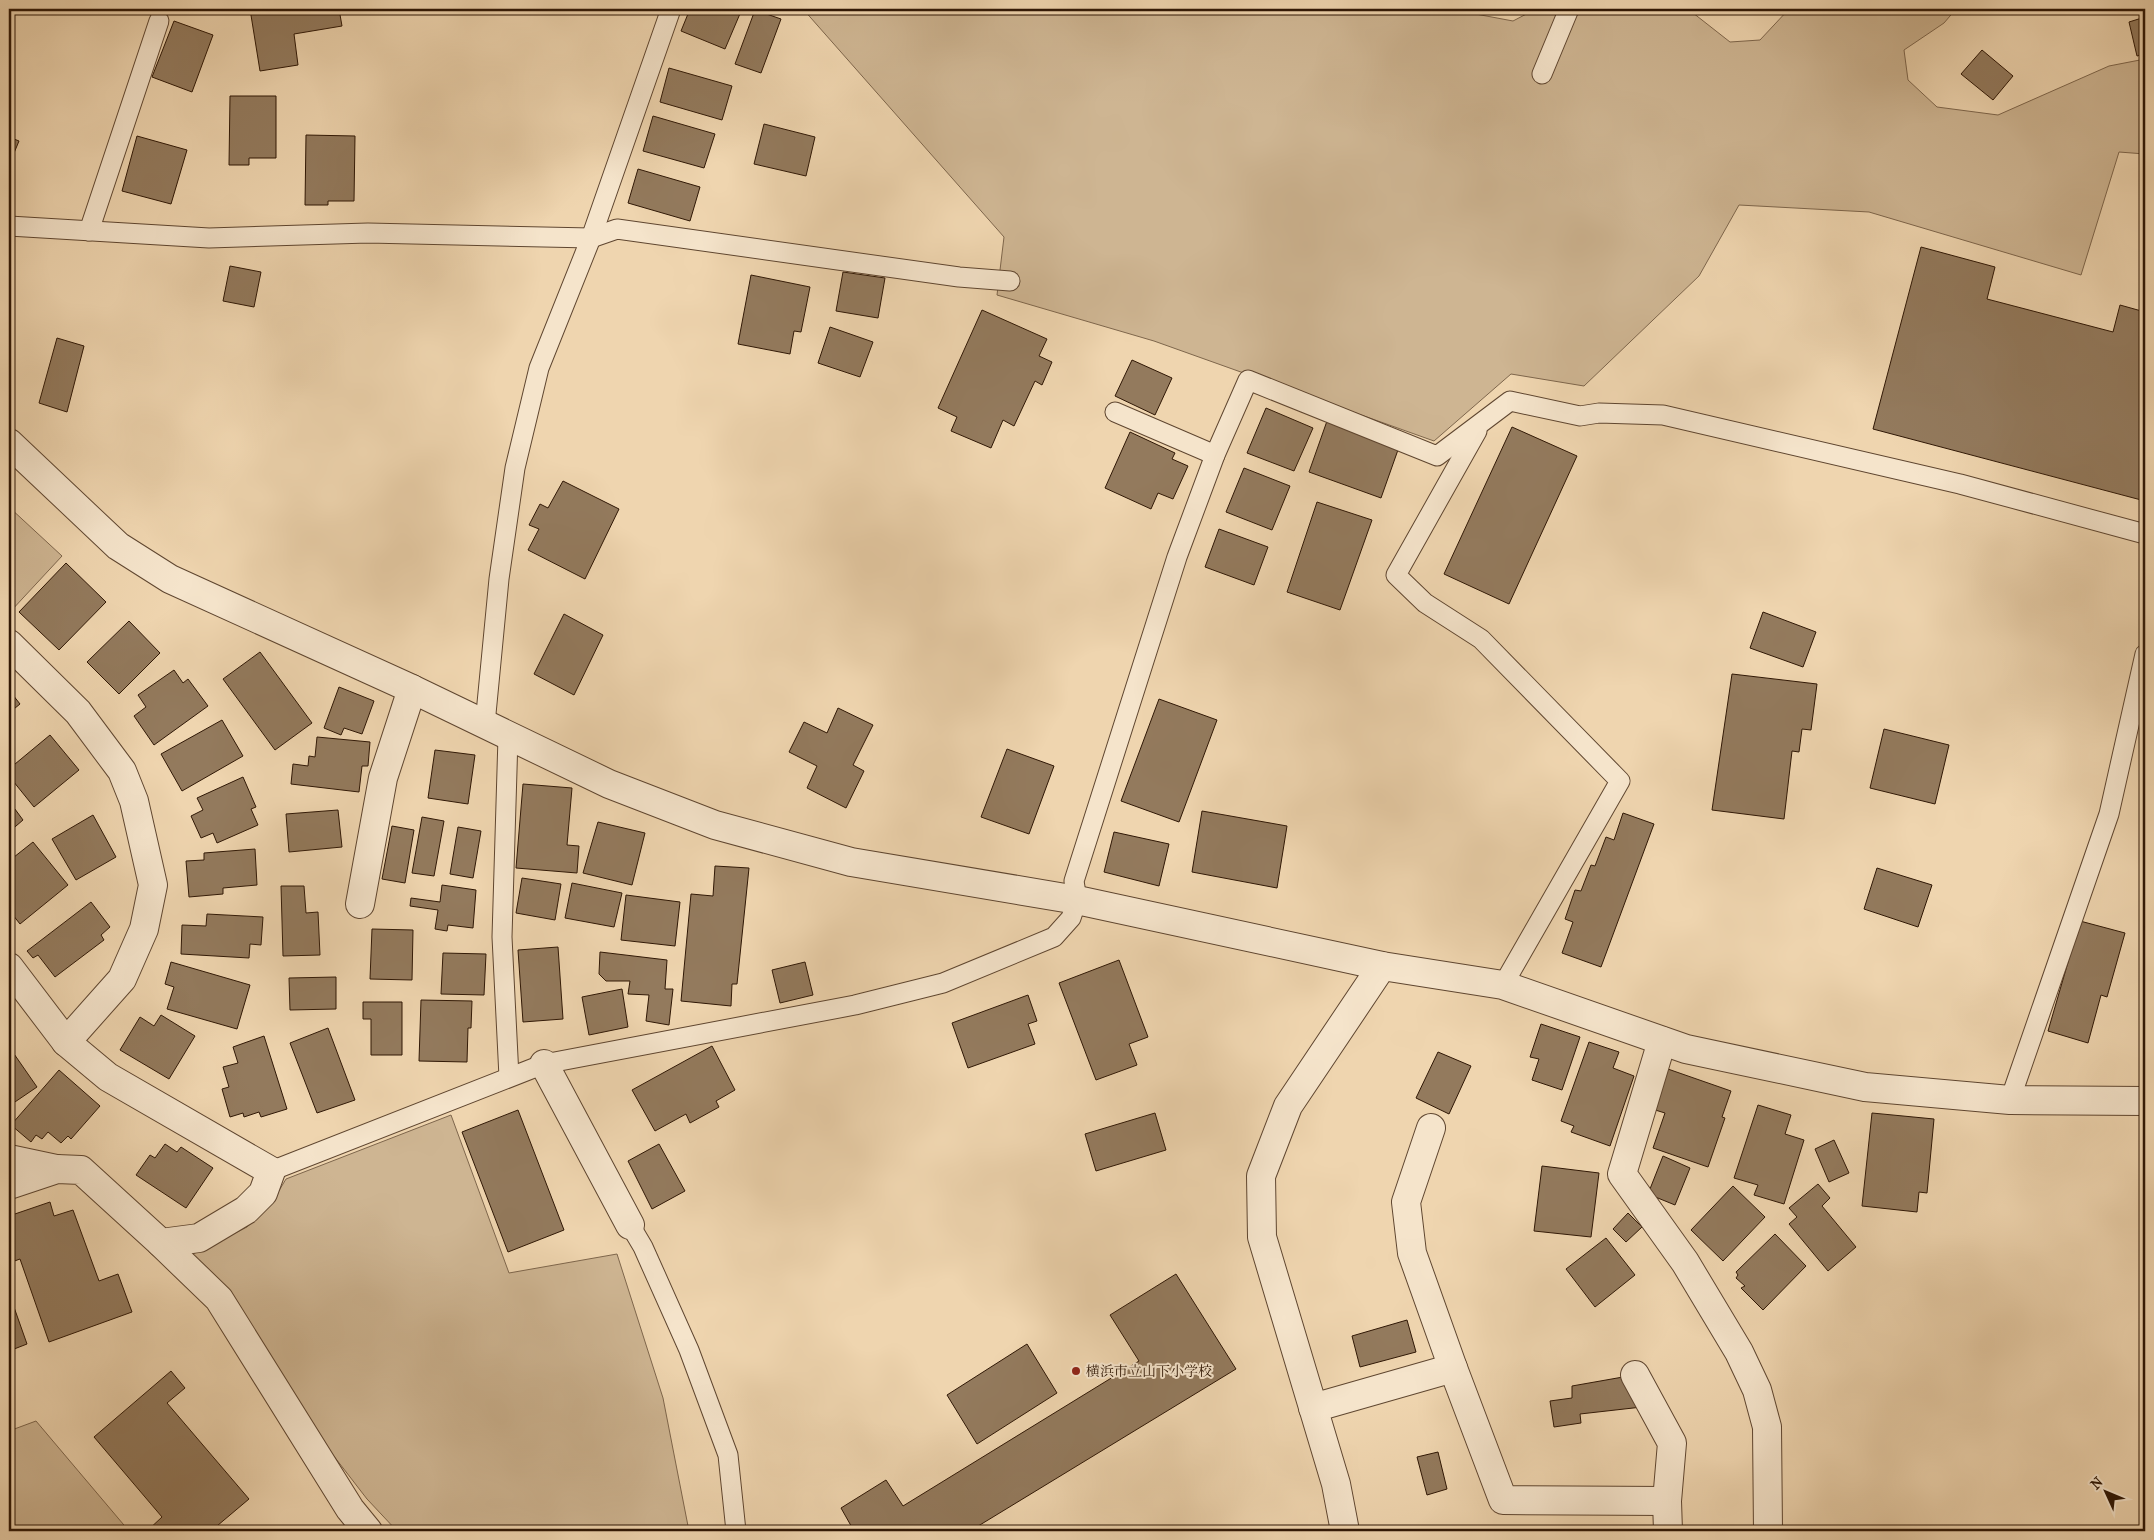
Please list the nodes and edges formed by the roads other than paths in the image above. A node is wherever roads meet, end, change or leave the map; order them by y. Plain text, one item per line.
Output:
1 (672, 9) edge
2 (1569, 9) edge
3 (159, 21) dead end
4 (1542, 74) dead end
5 (9, 226) edge
6 (89, 231) junction
7 (591, 238) junction
8 (1010, 281) dead end
9 (1115, 412) dead end
10 (1480, 425) junction
11 (9, 443) edge
12 (1215, 455) junction
13 (2145, 534) edge
14 (9, 644) edge
15 (2145, 654) edge
16 (412, 689) junction
17 (485, 724) junction
18 (508, 737) junction
19 (1077, 900) junction
20 (360, 904) dead end
21 (1382, 966) junction
22 (9, 967) edge
23 (1503, 985) junction
24 (1662, 1041) junction
25 (66, 1042) junction
26 (544, 1064) junction
27 (509, 1077) junction
28 (2010, 1100) junction
29 (2145, 1102) edge
30 (1431, 1128) dead end
31 (9, 1160) edge
32 (57, 1169) junction
33 (271, 1172) junction
34 (9, 1186) edge
35 (630, 1225) joint
36 (161, 1243) junction
37 (1453, 1368) junction
38 (1635, 1375) dead end
39 (1313, 1408) junction
40 (1667, 1501) junction
41 (368, 1531) edge
42 (736, 1531) edge
43 (1345, 1531) edge
44 (1668, 1531) edge
45 (1768, 1531) edge

1 - 7 lane
2 - 4 lane
3 - 6 lane
5 - 6 lane
6 - 7 lane
7 - 8 lane
7 - 17 lane
9 - 12 lane
10 - 12 lane
10 - 13 lane
10 - 23 lane
11 - 16 street
12 - 19 lane
14 - 25 street
15 - 28 lane
16 - 17 street
16 - 20 street
17 - 18 street
18 - 19 street
18 - 27 lane
19 - 21 street
19 - 26 lane
21 - 23 street
21 - 39 street
22 - 25 street
23 - 24 street
24 - 28 street
24 - 45 street
25 - 33 street
26 - 27 lane
26 - 35 street
27 - 33 lane
28 - 29 street
30 - 37 street
31 - 32 street
32 - 34 street
32 - 36 street
33 - 36 street
35 - 42 lane
36 - 41 street
37 - 39 street
37 - 40 street
38 - 40 street
39 - 43 street
40 - 44 street

